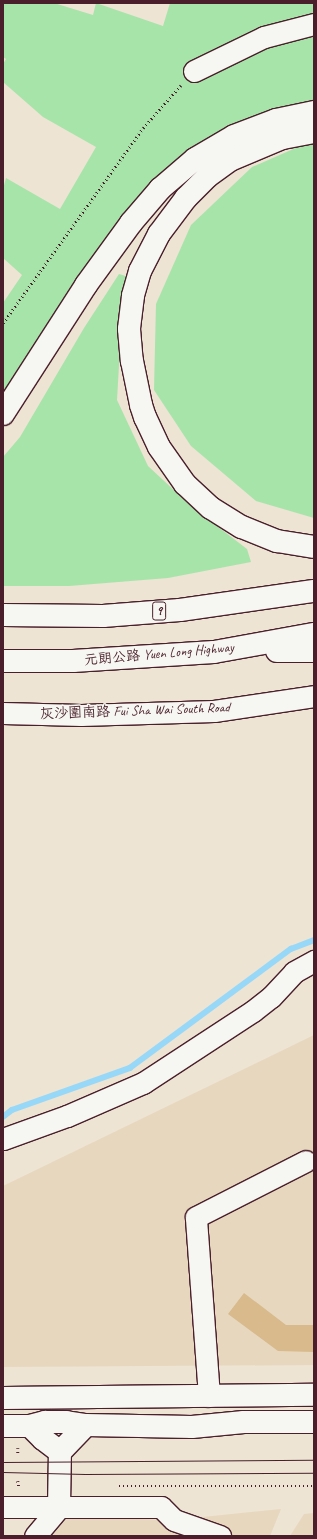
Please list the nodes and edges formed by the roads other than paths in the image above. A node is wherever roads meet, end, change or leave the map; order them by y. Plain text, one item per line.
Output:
1 (314, 24) edge
2 (194, 71) road end
3 (314, 112) edge
4 (314, 132) edge
5 (3, 414) edge
6 (314, 547) edge
7 (314, 591) edge
8 (3, 615) edge
9 (314, 634) edge
10 (314, 650) edge
11 (214, 652) junction
12 (3, 661) edge
13 (314, 696) edge
14 (3, 713) edge
15 (314, 960) edge
16 (3, 1140) edge
17 (306, 1161) dead end
18 (314, 1395) edge
19 (209, 1396) junction
20 (3, 1398) edge
21 (314, 1422) edge
22 (3, 1426) edge
23 (30, 1426) junction
24 (91, 1426) junction
25 (60, 1452) junction
26 (3, 1507) edge
27 (59, 1507) junction
28 (191, 1533) edge
29 (35, 1536) edge
30 (220, 1536) edge

1 - 2 street
3 - 5 main road
4 - 6 main road
7 - 8 main road, 9
9 - 11 main road, 元朗公路 Yuen Long Highway
10 - 11 main road
11 - 12 main road, 元朗公路 Yuen Long Highway
13 - 14 street, 灰沙圍南路 Fui Sha Wai South Road
15 - 16 street
17 - 19 street
18 - 19 main road
19 - 20 main road
21 - 24 main road
22 - 23 main road
23 - 24 main road
23 - 25 main road
24 - 25 main road
25 - 27 main road
26 - 27 street
27 - 28 street
27 - 29 street
28 - 30 street

